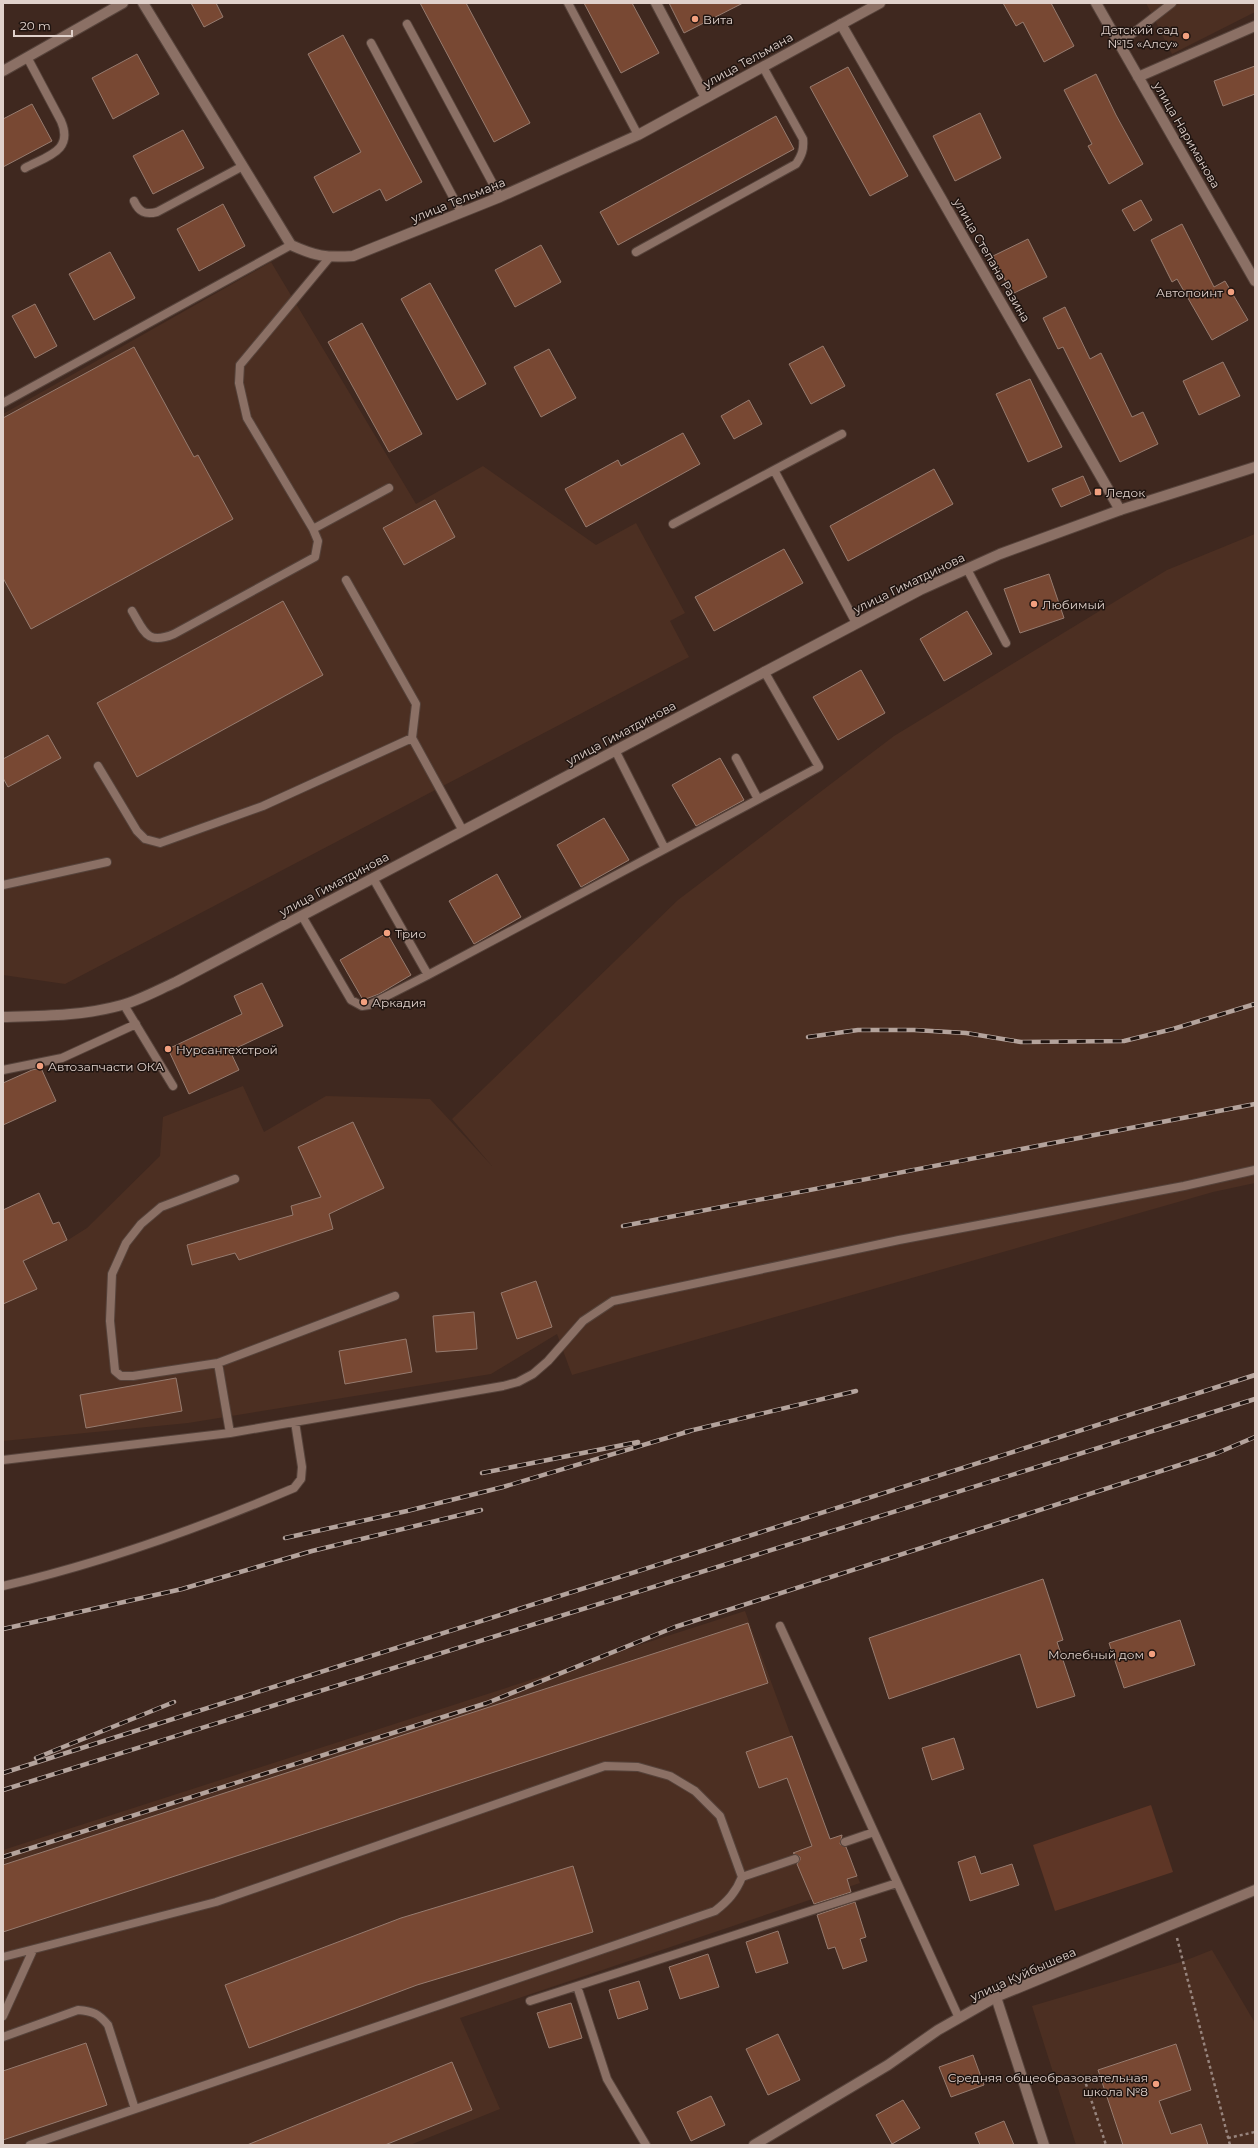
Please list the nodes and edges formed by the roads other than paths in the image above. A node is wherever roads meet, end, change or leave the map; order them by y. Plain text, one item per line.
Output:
1 (123, 3) edge
2 (143, 3) edge
3 (568, 3) edge
4 (656, 3) edge
5 (880, 3) edge
6 (1096, 3) edge
7 (1172, 3) edge
8 (407, 24) dead end
9 (841, 24) junction
10 (1255, 26) edge
11 (371, 43) dead end
12 (1119, 44) junction
13 (27, 57) junction
14 (763, 67) junction
15 (3, 71) edge
16 (1138, 77) junction
17 (706, 98) junction
18 (638, 135) junction
19 (243, 166) junction
20 (25, 168) dead end
21 (500, 197) junction
22 (134, 201) dead end
23 (461, 212) junction
24 (291, 245) junction
25 (636, 252) dead end
26 (329, 258) junction
27 (1255, 281) edge
28 (3, 403) edge
29 (842, 434) dead end
30 (1255, 467) edge
31 (774, 470) junction
32 (390, 488) dead end
33 (1120, 510) junction
34 (673, 524) dead end
35 (313, 529) junction
36 (967, 569) junction
37 (346, 580) dead end
38 (132, 611) dead end
39 (856, 623) junction
40 (1006, 643) dead end
41 (764, 671) junction
42 (412, 738) junction
43 (615, 750) junction
44 (736, 758) dead end
45 (98, 766) dead end
46 (758, 799) junction
47 (463, 831) junction
48 (665, 849) junction
49 (106, 862) dead end
50 (373, 878) junction
51 (3, 885) edge
52 (302, 916) junction
53 (428, 975) junction
54 (124, 1005) junction
55 (3, 1017) edge
56 (136, 1024) junction
57 (3, 1070) edge
58 (172, 1086) dead end
59 (1255, 1170) edge
60 (235, 1179) dead end
61 (395, 1296) dead end
62 (218, 1363) junction
63 (295, 1422) junction
64 (230, 1433) junction
65 (3, 1460) edge
66 (3, 1586) edge
67 (780, 1626) dead end
68 (874, 1832) junction
69 (845, 1842) dead end
70 (795, 1859) dead end
71 (742, 1877) junction
72 (897, 1883) junction
73 (1255, 1890) edge
74 (33, 1950) junction
75 (3, 1957) edge
76 (577, 1986) junction
77 (996, 1998) junction
78 (530, 2001) dead end
79 (3, 2016) edge
80 (959, 2018) junction
81 (3, 2037) edge
82 (135, 2109) junction
83 (30, 2145) edge
84 (646, 2145) edge
85 (754, 2145) edge
86 (1044, 2145) edge

1 - 13 street
2 - 19 street
3 - 18 lane
4 - 17 street
5 - 9 street, улица Тельмана
6 - 12 street, улица Нариманова
7 - 12 lane
8 - 21 lane
9 - 14 street, улица Тельмана
9 - 33 street, улица Степана Разина
10 - 16 street
11 - 23 lane
12 - 16 street, улица Нариманова
13 - 15 street
13 - 20 lane
14 - 17 street, улица Тельмана
14 - 25 lane
16 - 27 street, улица Нариманова
17 - 18 street, улица Тельмана
18 - 21 street, улица Тельмана
19 - 22 lane
19 - 24 street
21 - 23 street, улица Тельмана
23 - 26 street, улица Тельмана
24 - 26 street, улица Тельмана
24 - 28 lane
26 - 35 lane
29 - 31 lane
30 - 33 street, улица Гиматдинова
31 - 34 lane
31 - 39 lane
32 - 35 lane
33 - 36 street, улица Гиматдинова
35 - 38 lane
36 - 39 street, улица Гиматдинова
36 - 40 lane
37 - 42 lane
39 - 41 street, улица Гиматдинова
41 - 43 street, улица Гиматдинова
41 - 46 lane
42 - 45 lane
42 - 47 lane
43 - 47 street, улица Гиматдинова
43 - 48 lane
44 - 46 lane
46 - 48 lane
47 - 50 street, улица Гиматдинова
48 - 53 lane
49 - 51 lane
50 - 52 street, улица Гиматдинова
50 - 53 lane
52 - 53 lane
52 - 54 street, улица Гиматдинова
54 - 55 street, улица Гиматдинова
54 - 56 lane
56 - 57 lane
56 - 58 lane
59 - 63 lane
60 - 62 lane
61 - 62 lane
62 - 64 lane
63 - 64 lane
63 - 66 lane
64 - 65 lane
67 - 68 lane
68 - 69 lane
68 - 72 lane
70 - 71 lane
71 - 74 lane
71 - 82 lane
72 - 76 lane
72 - 80 lane
73 - 77 street, улица Куйбышева
74 - 75 lane
74 - 79 lane
76 - 78 lane
76 - 84 lane
77 - 80 street, улица Куйбышева
77 - 86 street
80 - 85 street, улица Куйбышева
81 - 82 lane
82 - 83 lane

